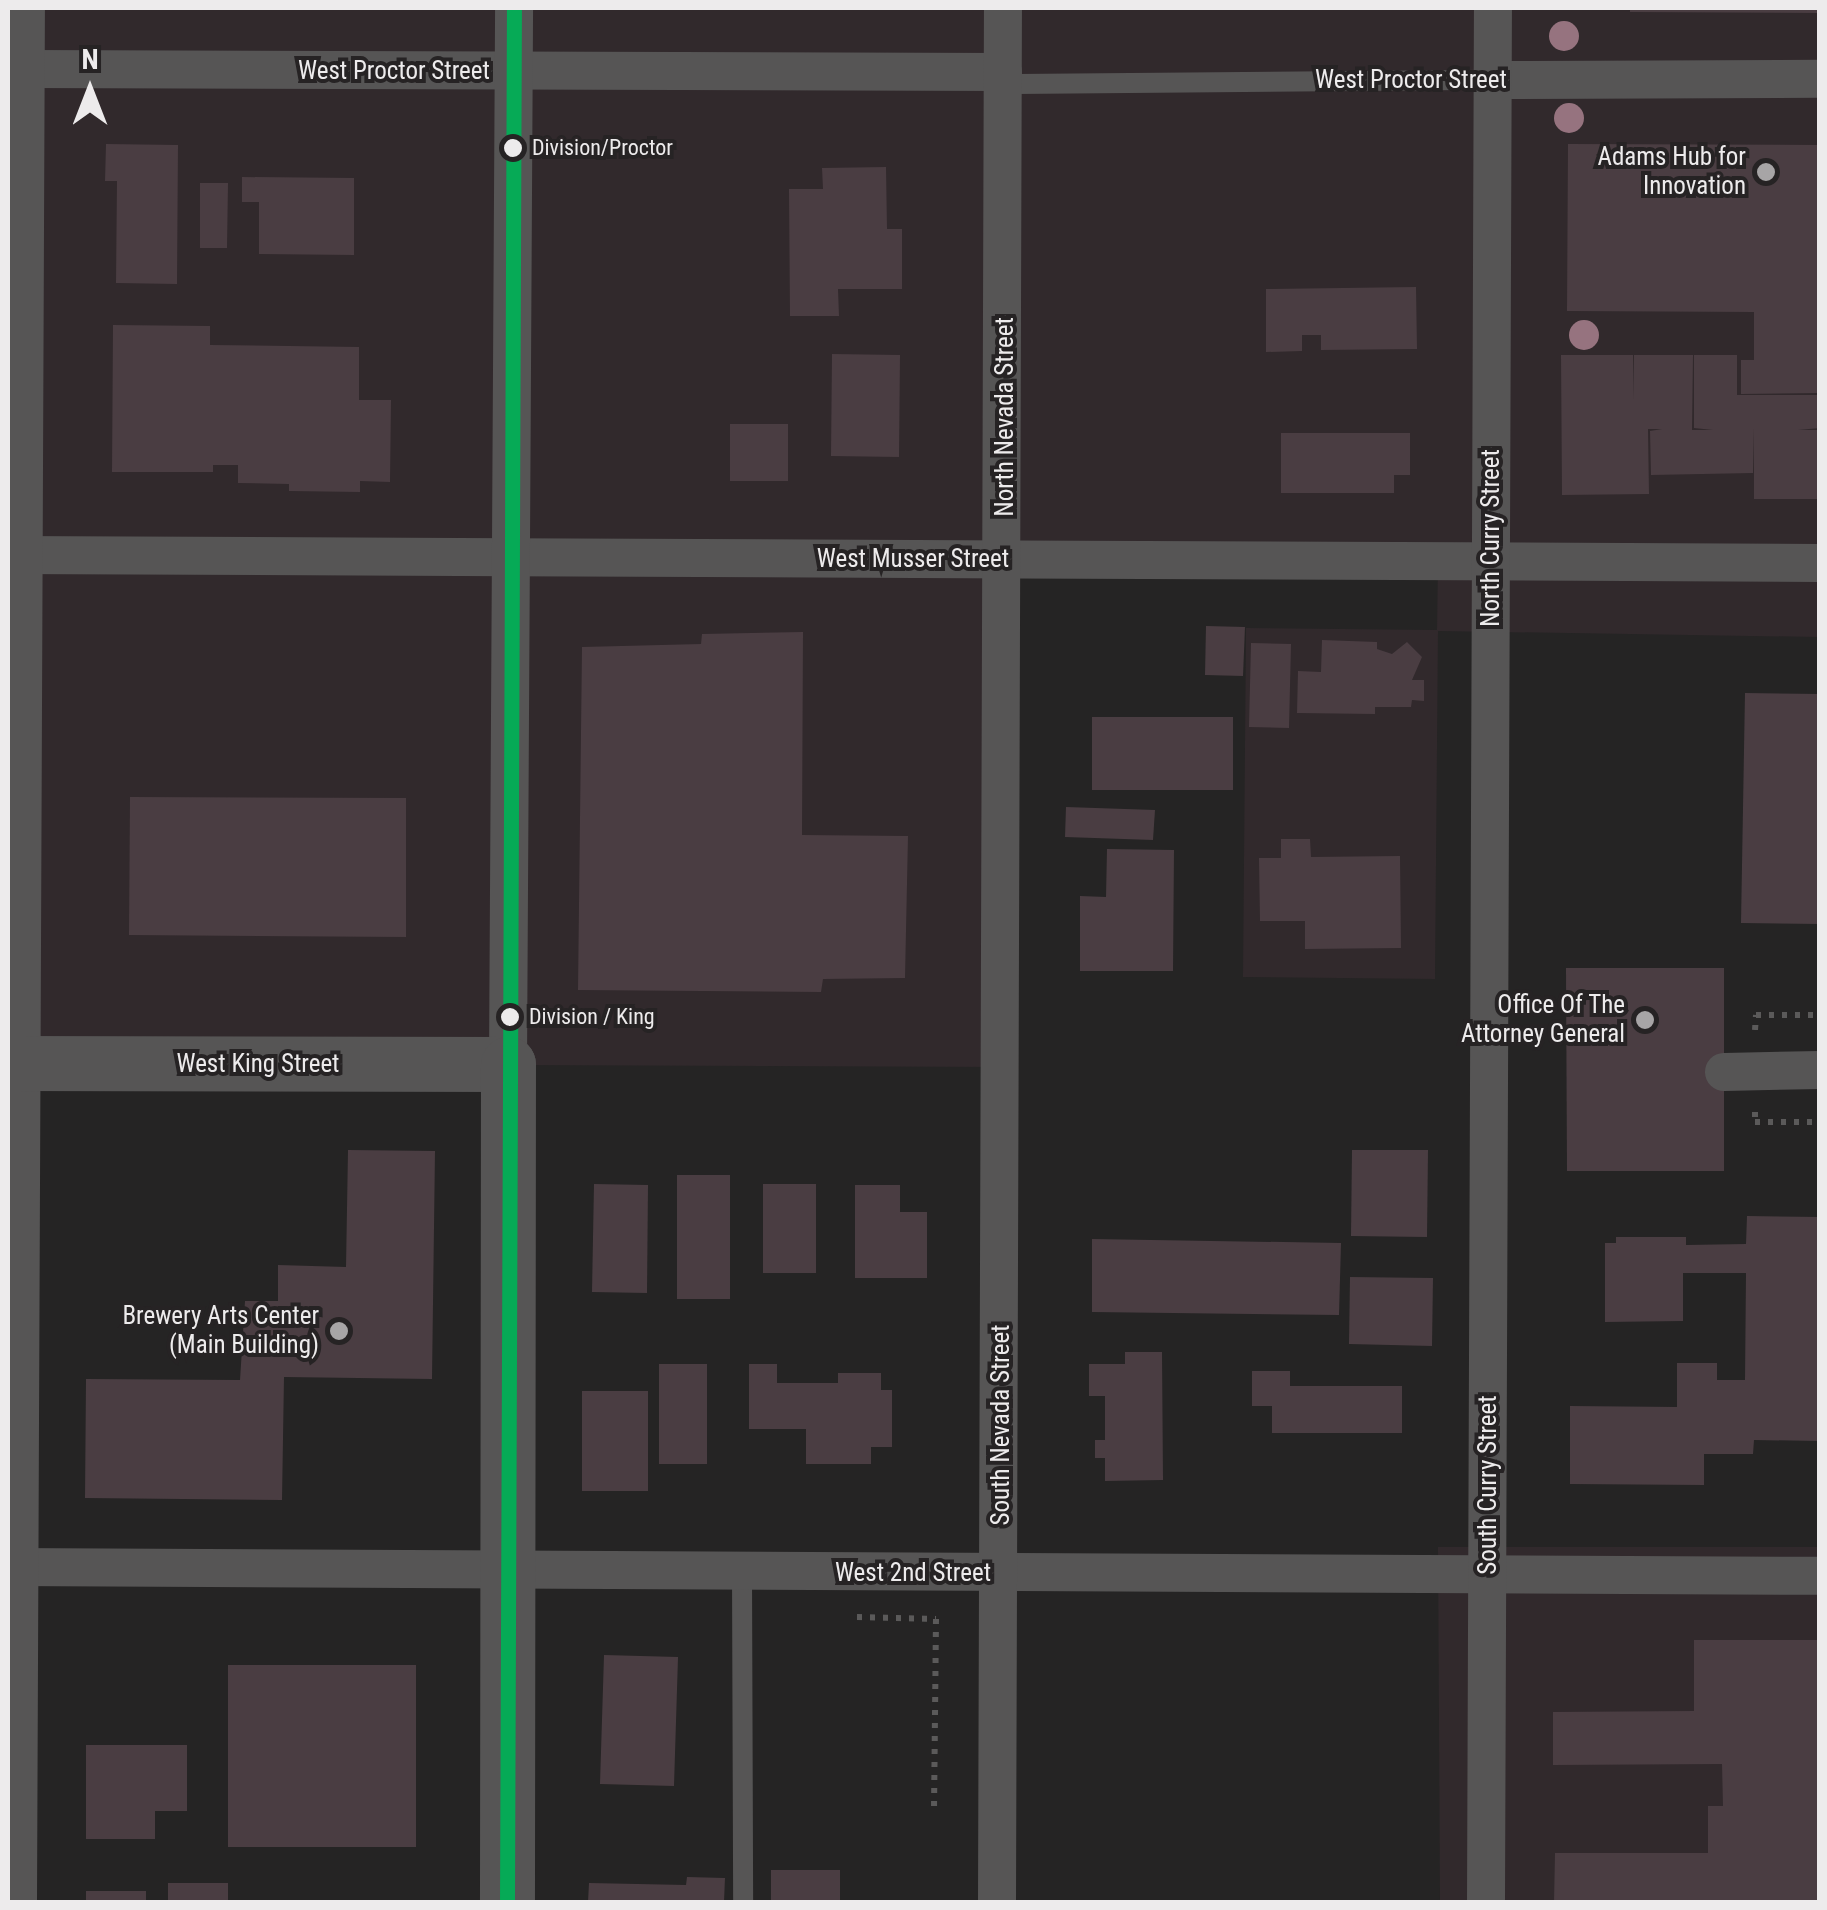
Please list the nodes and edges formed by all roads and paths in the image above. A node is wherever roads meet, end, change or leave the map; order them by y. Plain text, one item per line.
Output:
1 (26, 8) edge
2 (514, 8) edge
3 (1003, 8) edge
4 (1493, 8) edge
5 (26, 69) junction
6 (513, 72) junction
7 (1003, 78) junction
8 (1820, 79) edge
9 (1493, 80) junction
10 (18, 555) edge
11 (511, 557) junction
12 (1005, 559) junction
13 (1491, 562) junction
14 (1820, 562) edge
15 (14, 1063) edge
16 (508, 1064) junction
17 (1000, 1066) joint
18 (1491, 1068) joint
19 (1820, 1070) edge
20 (1724, 1072) dead end
21 (12, 1567) edge
22 (507, 1572) junction
23 (742, 1572) junction
24 (1000, 1574) junction
25 (1487, 1576) junction
26 (1820, 1576) edge
27 (839, 1617) dead end
28 (934, 1808) dead end
29 (18, 1902) edge
30 (507, 1902) edge
31 (743, 1902) edge
32 (997, 1902) edge
33 (1486, 1902) edge

1 - 5 street
2 - 6 street
3 - 7 street, North Nevada Street
4 - 9 street, North Curry Street
5 - 6 street, West Proctor Street
5 - 10 street
6 - 7 street, West Proctor Street
6 - 11 street
7 - 9 lane, West Proctor Street
7 - 12 street, North Nevada Street
8 - 9 street, West Proctor Street
9 - 13 street, North Curry Street
10 - 11 street, West Musser Street
10 - 15 street
11 - 12 street, West Musser Street
11 - 16 street
12 - 13 street, West Musser Street
12 - 17 street, North Nevada Street
13 - 14 street, West Musser Street
13 - 18 street, North Curry Street
15 - 16 street, West King Street
15 - 21 street
16 - 22 street
17 - 24 street, South Nevada Street
18 - 25 street, South Curry Street
19 - 20 street
21 - 22 street, West 2nd Street
21 - 29 street
22 - 23 street, West 2nd Street
22 - 30 street
23 - 24 street, West 2nd Street
23 - 31 lane
24 - 25 street, West 2nd Street
24 - 32 street, South Nevada Street
25 - 26 street, West 2nd Street
25 - 33 street, South Curry Street
27 - 28 path

